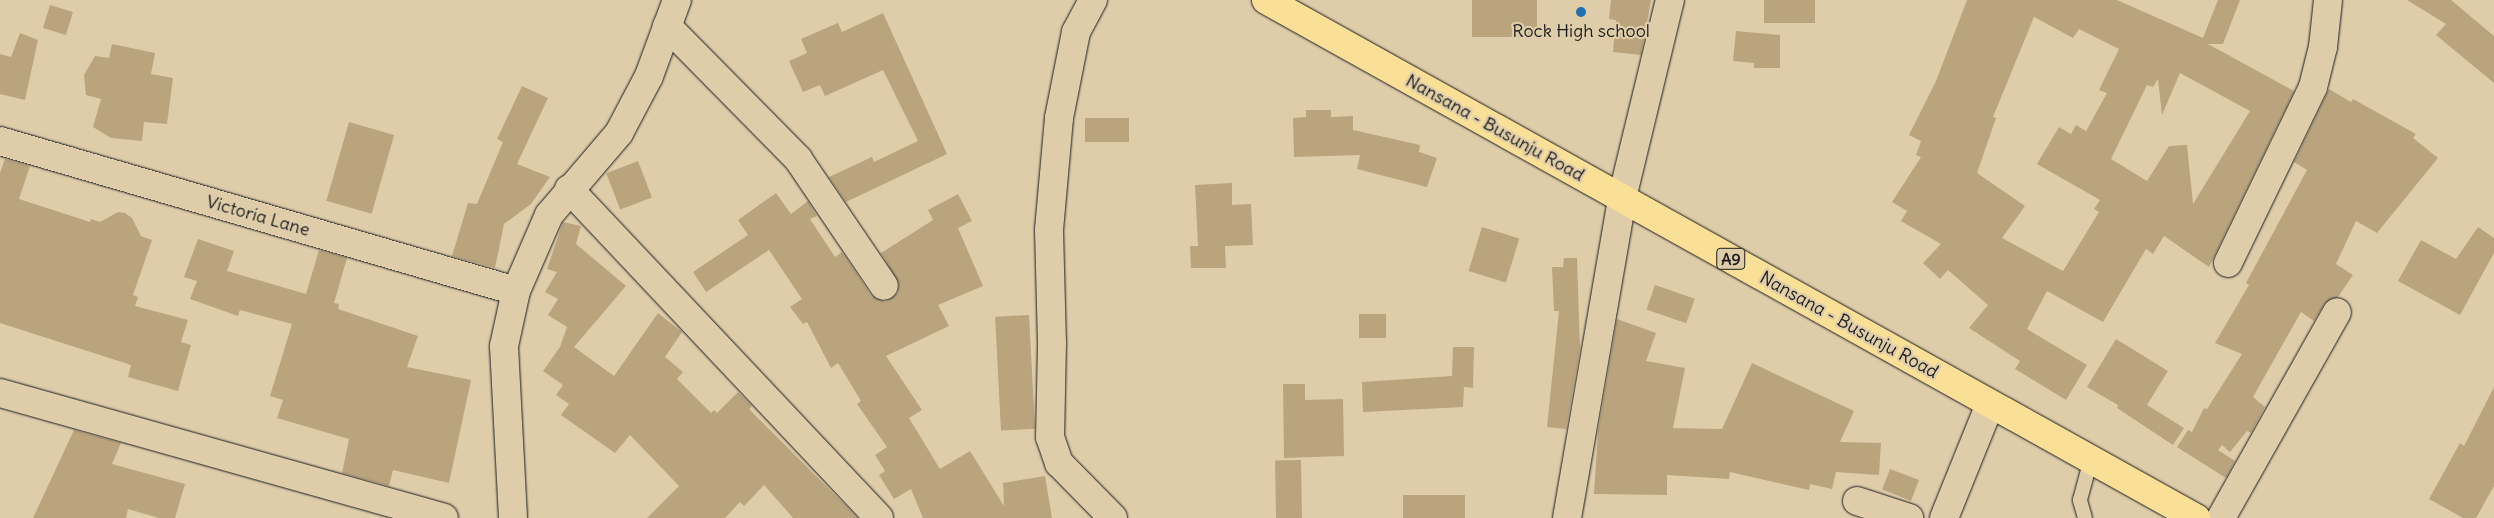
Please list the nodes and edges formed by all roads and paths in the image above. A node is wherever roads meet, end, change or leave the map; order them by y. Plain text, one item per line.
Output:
1 (677, 0) edge
2 (1093, 0) edge
3 (1266, 0) edge
4 (1670, 0) edge
5 (2328, 0) edge
6 (667, 26) junction
7 (0, 141) edge
8 (569, 189) junction
9 (1622, 198) junction
10 (2228, 263) dead end
11 (884, 286) dead end
12 (516, 291) junction
13 (2337, 312) dead end
14 (0, 393) edge
15 (1990, 404) junction
16 (2091, 460) junction
17 (1857, 501) dead end
18 (444, 518) edge
19 (513, 518) edge
20 (879, 518) edge
21 (1113, 518) edge
22 (1567, 518) edge
23 (1909, 518) edge
24 (1944, 518) edge
25 (2085, 518) edge
26 (2196, 518) edge
27 (2221, 518) edge

1 - 6 street
2 - 21 street
3 - 9 main road, Nansana - Busunju Road / A9
4 - 9 street
5 - 10 street
6 - 8 street
6 - 11 street
7 - 12 street, Victoria Lane
8 - 12 street
8 - 20 street
9 - 15 main road, Nansana - Busunju Road / A9
9 - 22 street
12 - 19 street
13 - 27 street
14 - 18 street
15 - 16 main road, Nansana - Busunju Road / A9
15 - 24 street
16 - 25 lane
16 - 26 main road, Nansana - Busunju Road / A9
17 - 23 street

